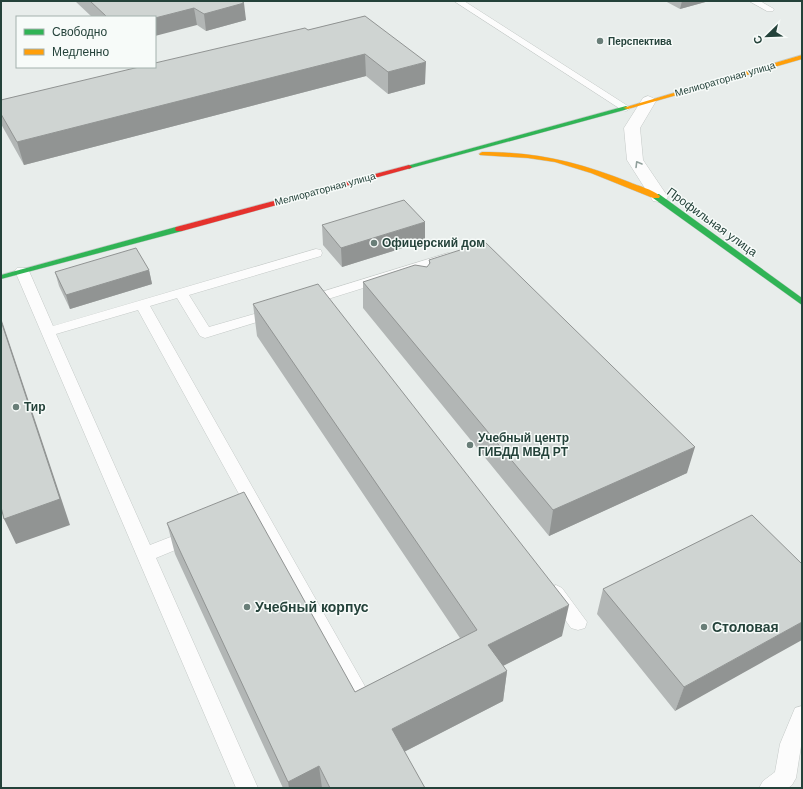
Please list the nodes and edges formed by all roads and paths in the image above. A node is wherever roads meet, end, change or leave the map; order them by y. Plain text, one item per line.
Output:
1 (458, 1) edge
2 (753, 1) edge
3 (770, 10) dead end
4 (802, 57) edge
5 (648, 101) junction
6 (626, 108) junction
7 (459, 153) junction
8 (659, 197) junction
9 (316, 253) dead end
10 (448, 257) edge
11 (22, 271) junction
12 (405, 271) junction
13 (1, 277) edge
14 (416, 282) edge
15 (182, 293) junction
16 (802, 302) edge
17 (142, 304) junction
18 (48, 332) junction
19 (208, 529) edge
20 (145, 555) junction
21 (544, 578) edge
22 (578, 622) dead end
23 (364, 703) edge
24 (802, 715) edge
25 (247, 788) edge
26 (770, 788) edge

1 - 6 lane
2 - 3 lane
4 - 5 street, Мелиораторная улица
5 - 6 street, Мелиораторная улица
8 -> 5 street
6 - 7 street, Мелиораторная улица
7 - 8 street, Профильная улица
7 - 11 street, Мелиораторная улица
8 - 16 street, Профильная улица
9 - 15 lane
10 - 12 lane
11 - 13 street, Мелиораторная улица
11 - 18 lane
12 - 14 lane
12 - 15 lane
15 - 17 lane
17 - 18 lane
17 - 23 lane
18 - 20 lane
19 - 20 lane
20 - 25 lane
21 - 22 lane
24 - 26 lane

